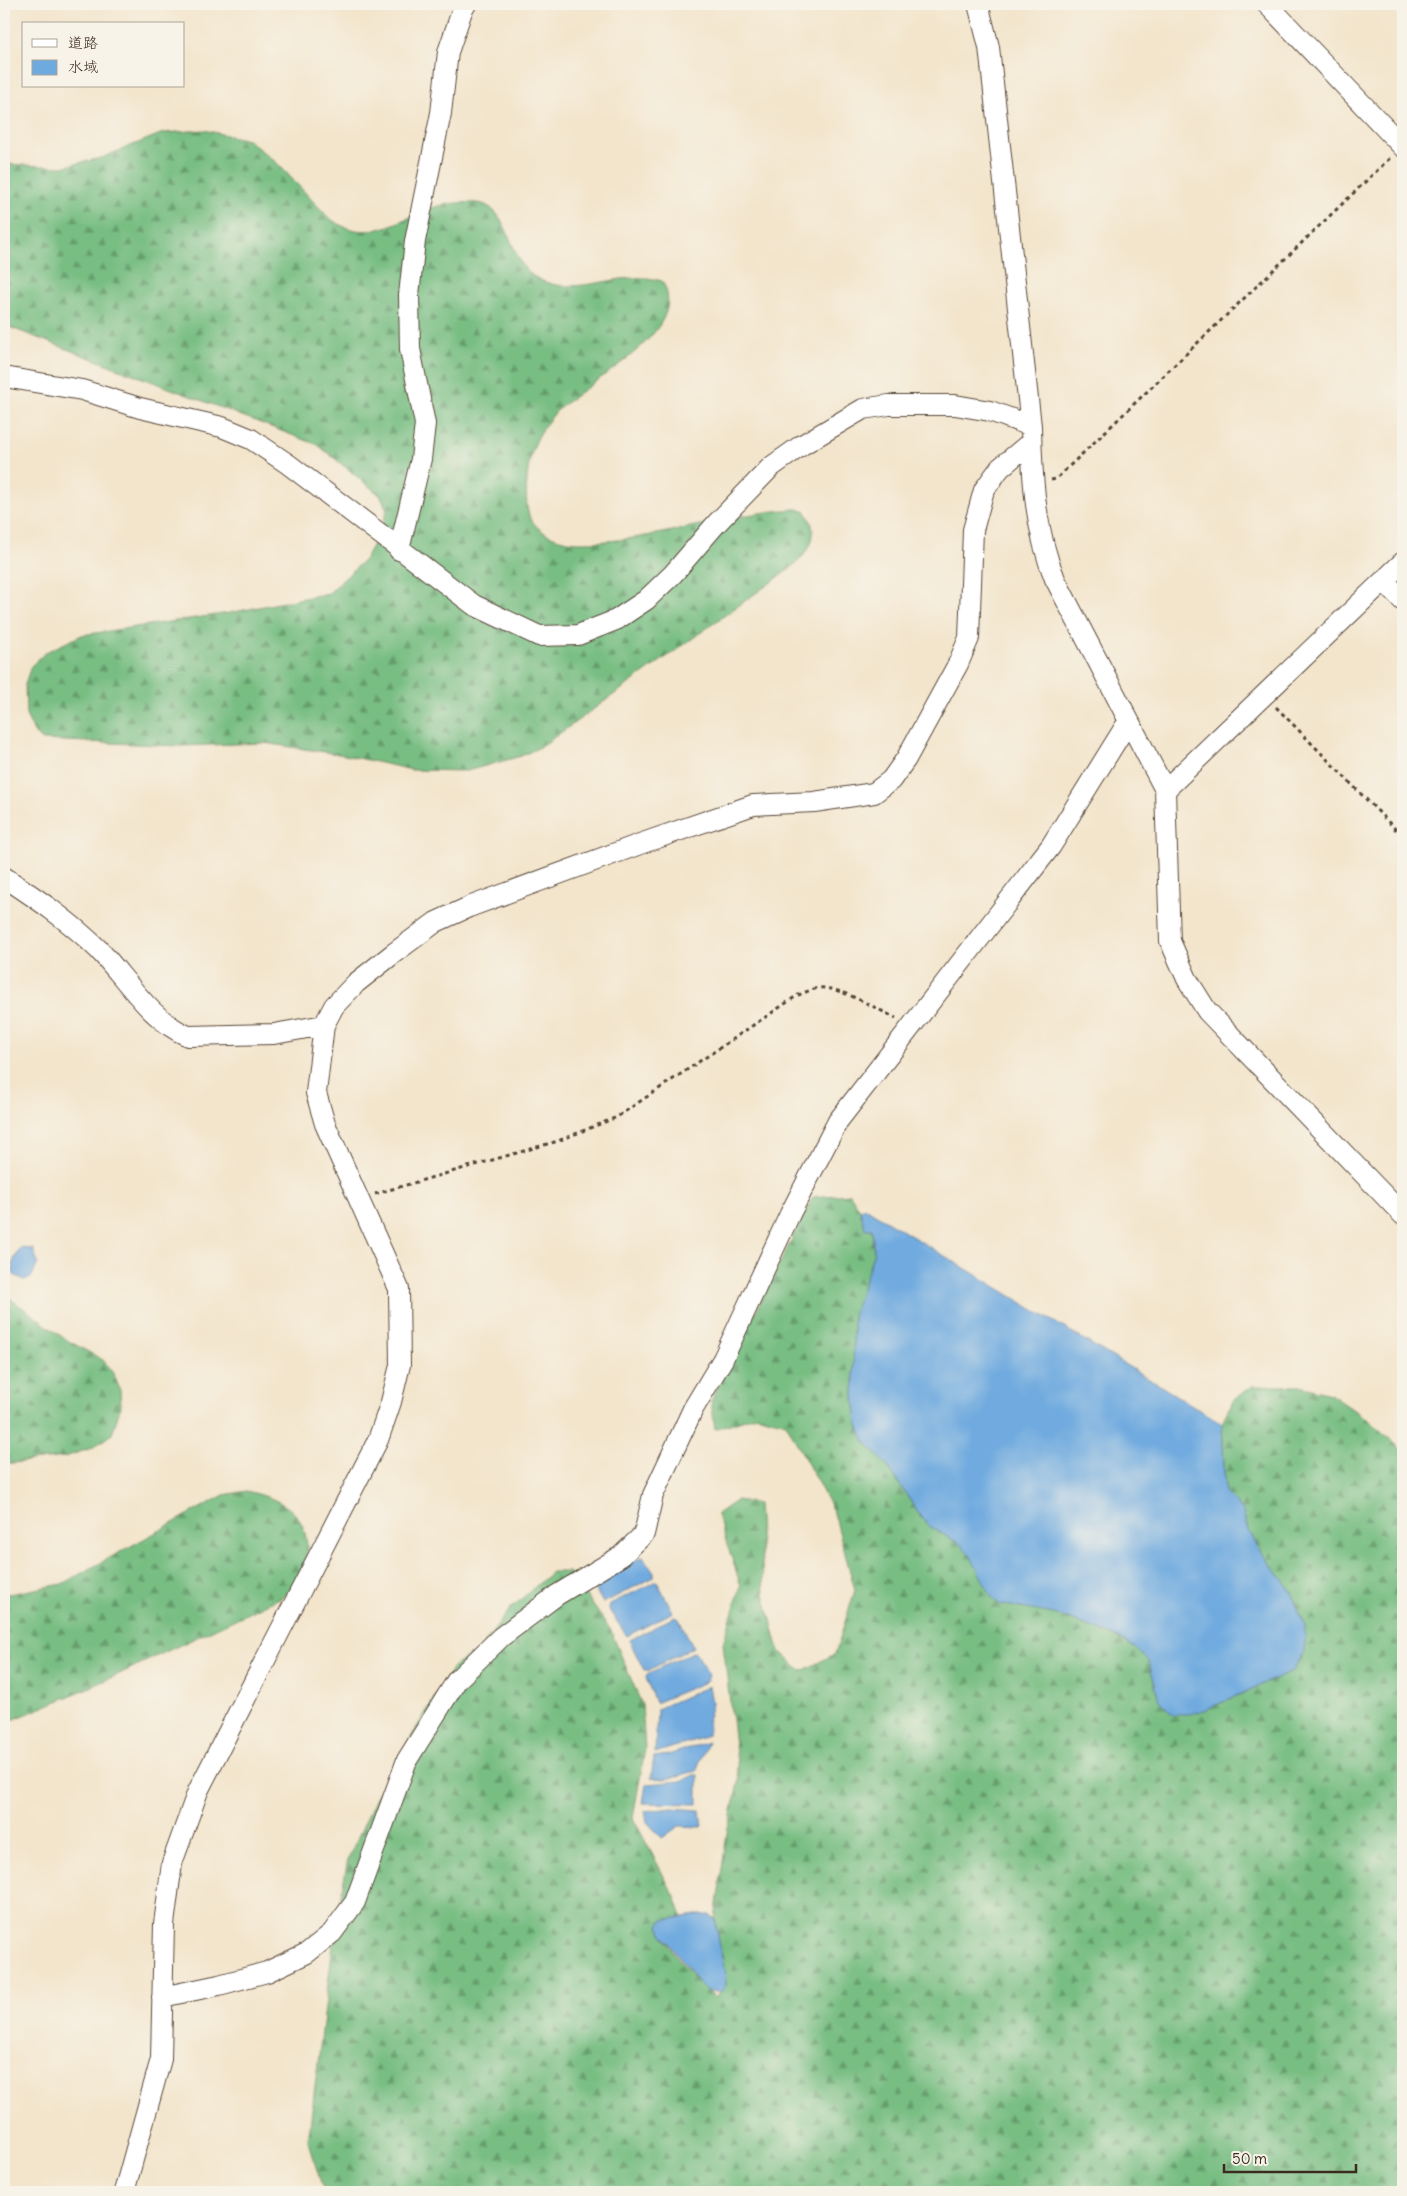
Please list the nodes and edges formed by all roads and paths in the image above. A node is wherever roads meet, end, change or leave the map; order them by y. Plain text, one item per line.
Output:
1 (466, 4) edge
2 (978, 4) edge
3 (1267, 4) edge
4 (1403, 146) edge
5 (4, 377) edge
6 (1031, 434) junction
7 (1032, 482) junction
8 (399, 550) junction
9 (1403, 562) edge
10 (1384, 581) junction
11 (1403, 601) edge
12 (1264, 694) junction
13 (1128, 722) junction
14 (1165, 790) junction
15 (1403, 837) edge
16 (4, 877) edge
17 (324, 1025) junction
18 (912, 1026) junction
19 (360, 1198) junction
20 (1403, 1215) edge
21 (162, 1997) junction
22 (124, 2192) edge

1 - 8 street
2 - 6 street
3 - 4 street
4 - 7 path
5 - 8 street
6 - 7 street
6 - 8 street
6 - 17 street
7 - 13 street
9 - 10 street
10 - 11 street
10 - 12 street
12 - 14 street
12 - 15 path
13 - 14 street
13 - 18 street
14 - 20 street
16 - 17 street
17 - 19 street
18 - 19 path
18 - 21 street
19 - 21 street
21 - 22 street

